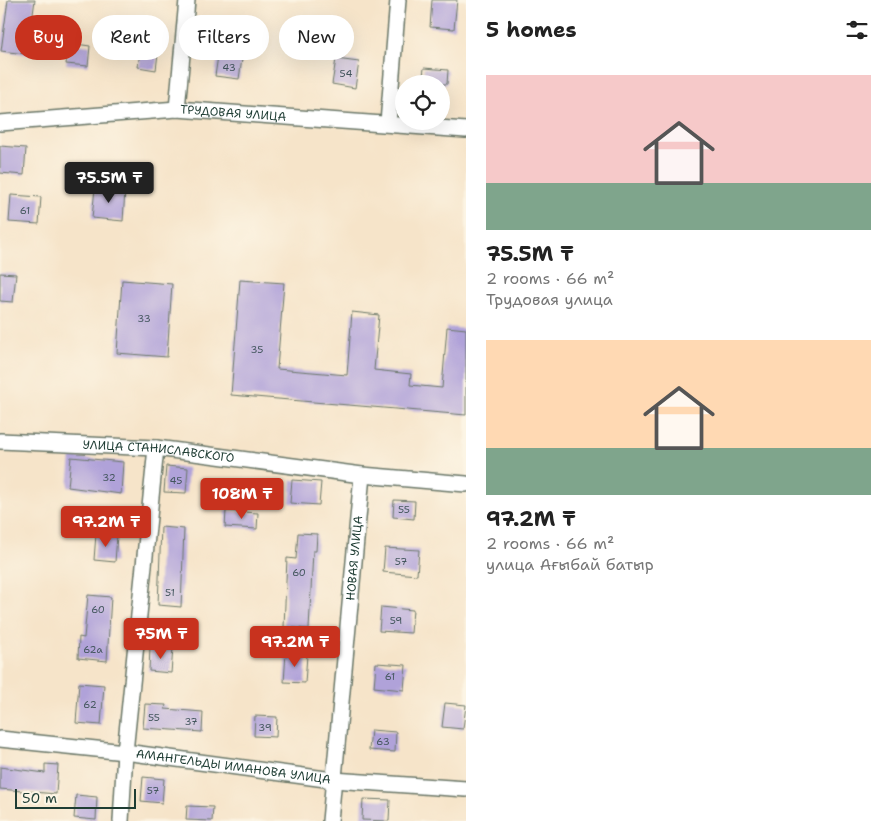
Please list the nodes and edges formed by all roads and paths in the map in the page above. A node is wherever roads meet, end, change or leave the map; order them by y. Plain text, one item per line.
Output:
1 (187, 0) edge
2 (398, 0) edge
3 (177, 109) junction
4 (0, 123) edge
5 (388, 123) junction
6 (466, 130) edge
7 (0, 441) edge
8 (156, 448) junction
9 (362, 474) junction
10 (466, 484) edge
11 (0, 739) edge
12 (125, 752) junction
13 (333, 780) junction
14 (466, 790) edge
15 (121, 821) edge
16 (330, 821) edge

1 - 3 street
2 - 5 street
3 - 4 street, ТРУДОВАЯ УЛИЦА
3 - 5 street, ТРУДОВАЯ УЛИЦА
5 - 6 street, ТРУДОВАЯ УЛИЦА
7 - 8 street, УЛИЦА СТАНИСЛАВСКОГО
8 - 9 street, УЛИЦА СТАНИСЛАВСКОГО
8 - 12 street
9 - 10 street, УЛИЦА СТАНИСЛАВСКОГО
9 - 13 street, НОВАЯ УЛИЦА
11 - 12 street, АМАНГЕЛЬДЫ ИМАНОВА УЛИЦА
12 - 13 street, АМАНГЕЛЬДЫ ИМАНОВА УЛИЦА
12 - 15 street
13 - 14 street, АМАНГЕЛЬДЫ ИМАНОВА УЛИЦА
13 - 16 street, НОВАЯ УЛИЦА

